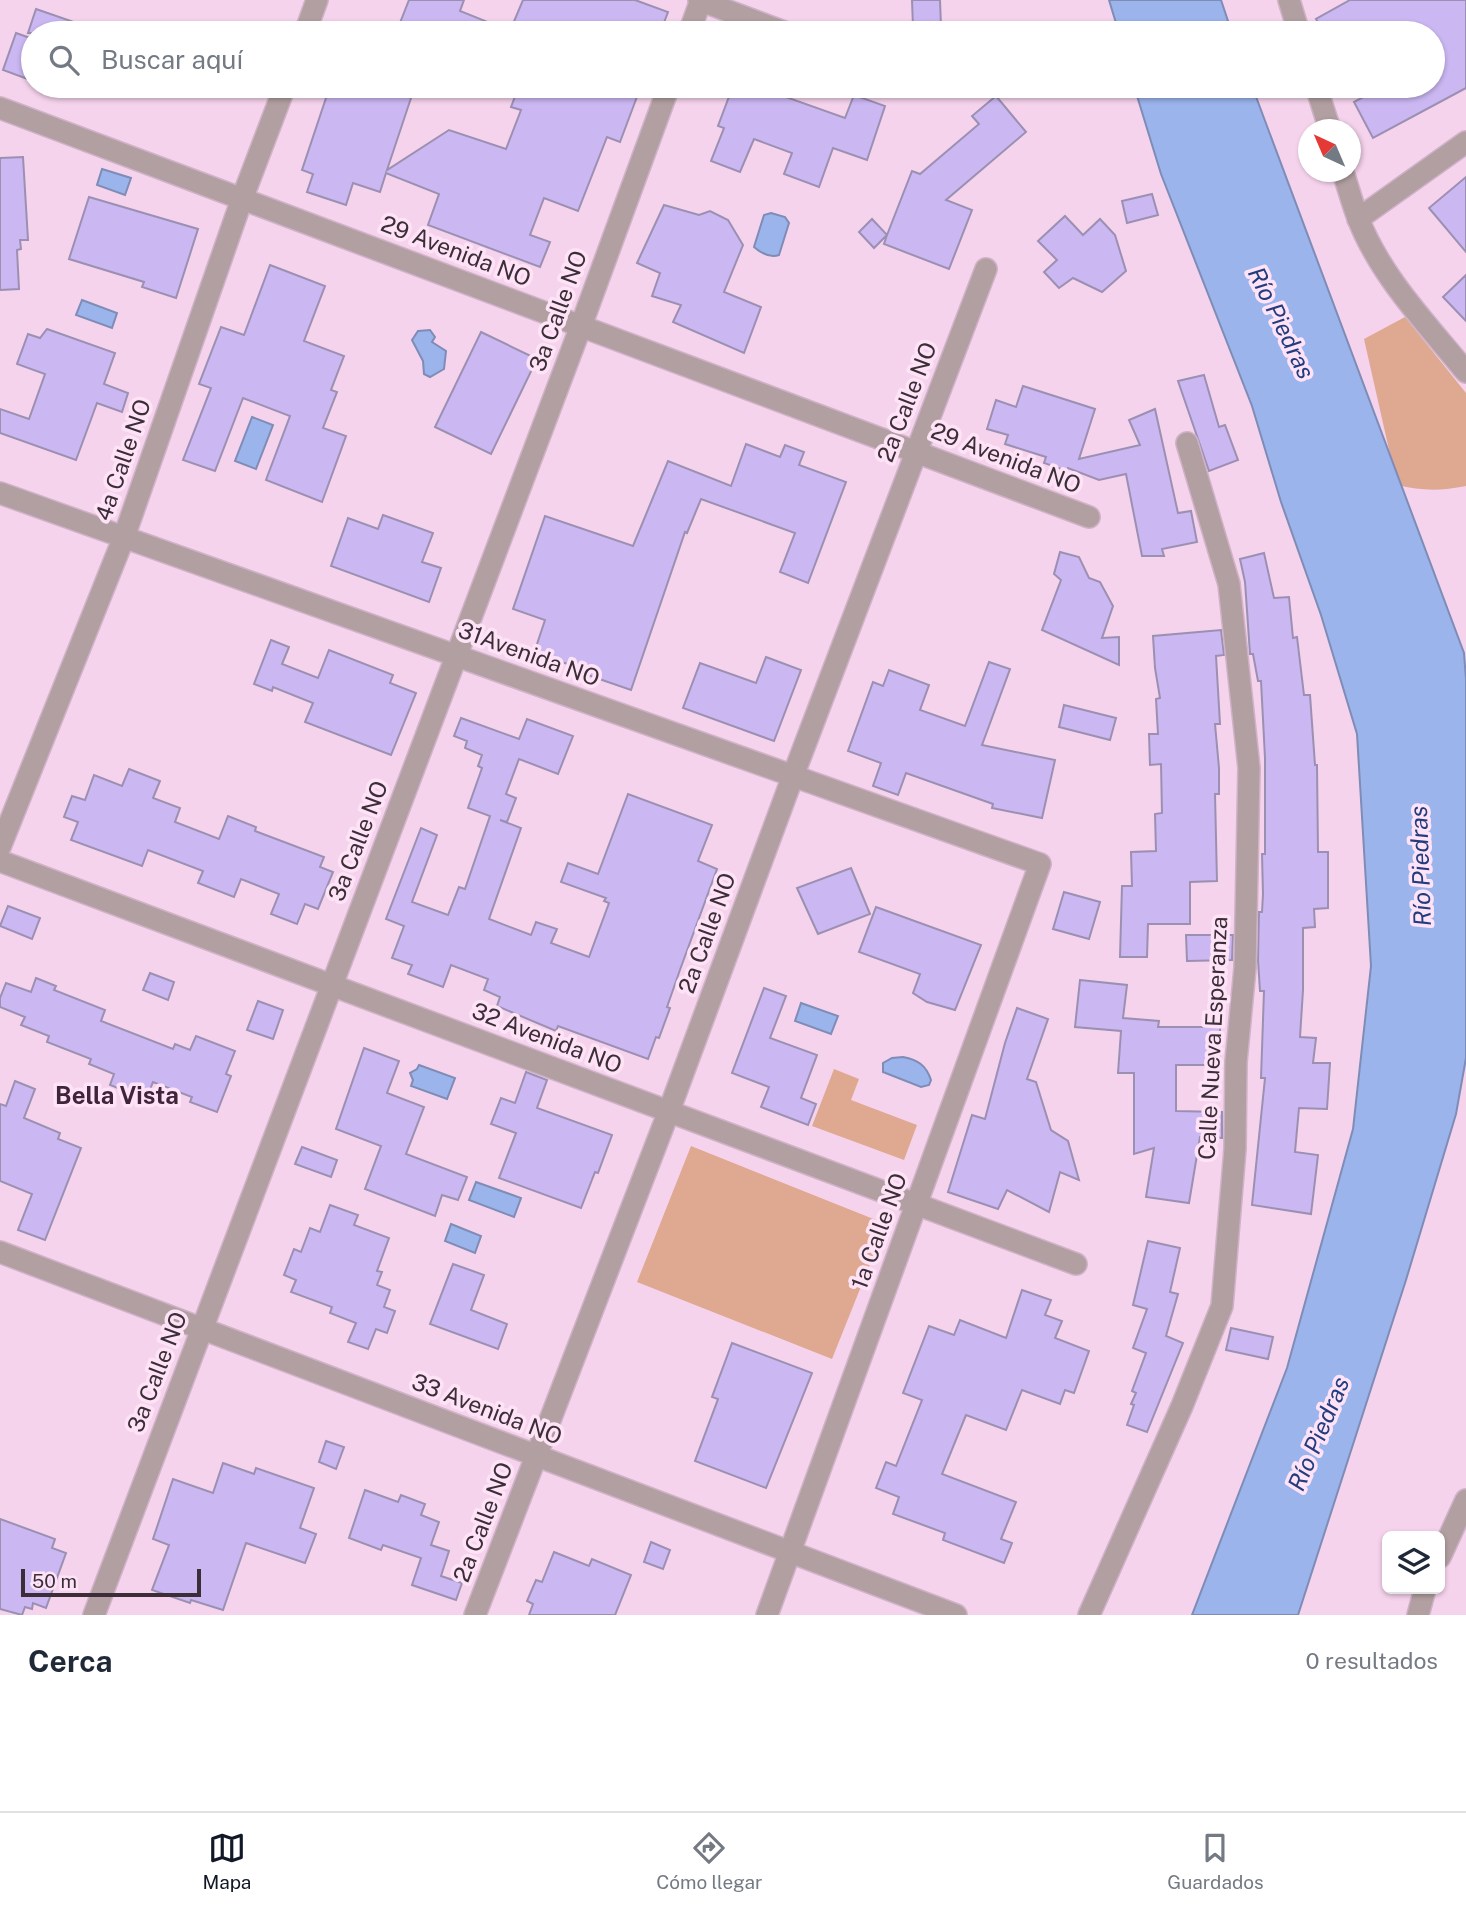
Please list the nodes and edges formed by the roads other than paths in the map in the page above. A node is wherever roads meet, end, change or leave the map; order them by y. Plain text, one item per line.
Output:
1 (317, 0) edge
2 (700, 0) edge
3 (1289, 0) edge
4 (309, 21) edge
5 (693, 21) edge
6 (755, 21) edge
7 (1295, 21) edge
8 (280, 98) edge
9 (665, 98) edge
10 (1320, 98) edge
11 (0, 108) edge
12 (1326, 119) edge
13 (1466, 142) edge
14 (1346, 182) edge
15 (242, 199) junction
16 (1358, 219) junction
17 (986, 269) dead end
18 (581, 326) junction
19 (1466, 372) edge
20 (1187, 443) dead end
21 (916, 452) junction
22 (0, 493) edge
23 (1089, 517) dead end
24 (124, 537) junction
25 (456, 656) junction
26 (793, 776) junction
27 (0, 847) edge
28 (0, 861) edge
29 (1040, 864) joint
30 (331, 985) junction
31 (669, 1111) junction
32 (917, 1204) junction
33 (0, 1252) edge
34 (1076, 1264) dead end
35 (202, 1329) junction
36 (537, 1456) junction
37 (1466, 1500) edge
38 (1445, 1546) edge
39 (790, 1552) junction
40 (1424, 1594) edge
41 (94, 1615) edge
42 (475, 1615) edge
43 (767, 1615) edge
44 (956, 1615) edge
45 (1089, 1615) edge
46 (1418, 1615) edge

1 - 4 street
2 - 5 street
2 - 6 street
3 - 7 street
8 - 15 street, 4a Calle NO
9 - 18 street, 3a Calle NO
10 - 12 street
11 - 15 street, 29 Avenida NO
13 - 16 street
14 - 16 street
15 - 18 street, 29 Avenida NO
15 - 24 street, 4a Calle NO
16 - 19 street
17 - 21 street, 2a Calle NO
18 - 21 street, 29 Avenida NO
18 - 25 street, 3a Calle NO
20 - 45 street, Calle Nueva Esperanza
21 - 23 street, 29 Avenida NO
21 - 26 street, 2a Calle NO
22 - 24 street, 31Avenida NO
24 - 25 street, 31Avenida NO
24 - 27 street, 4a Calle NO
25 - 26 street, 31Avenida NO
25 - 30 street, 3a Calle NO
26 - 29 street, 31Avenida NO
26 - 31 street, 2a Calle NO
28 - 30 street, 32 Avenida NO
29 - 32 street, 1a Calle NO
30 - 31 street, 32 Avenida NO
30 - 35 street, 3a Calle NO
31 - 32 street, 32 Avenida NO
31 - 36 street, 2a Calle NO
32 - 34 street, 32 Avenida NO
32 - 39 street, 1a Calle NO
33 - 35 street, 33 Avenida NO
35 - 36 street, 33 Avenida NO
35 - 41 street, 3a Calle NO
36 - 39 street, 33 Avenida NO
36 - 42 street, 2a Calle NO
37 - 38 street
39 - 43 street, 1a Calle NO
39 - 44 street, 33 Avenida NO
40 - 46 street

